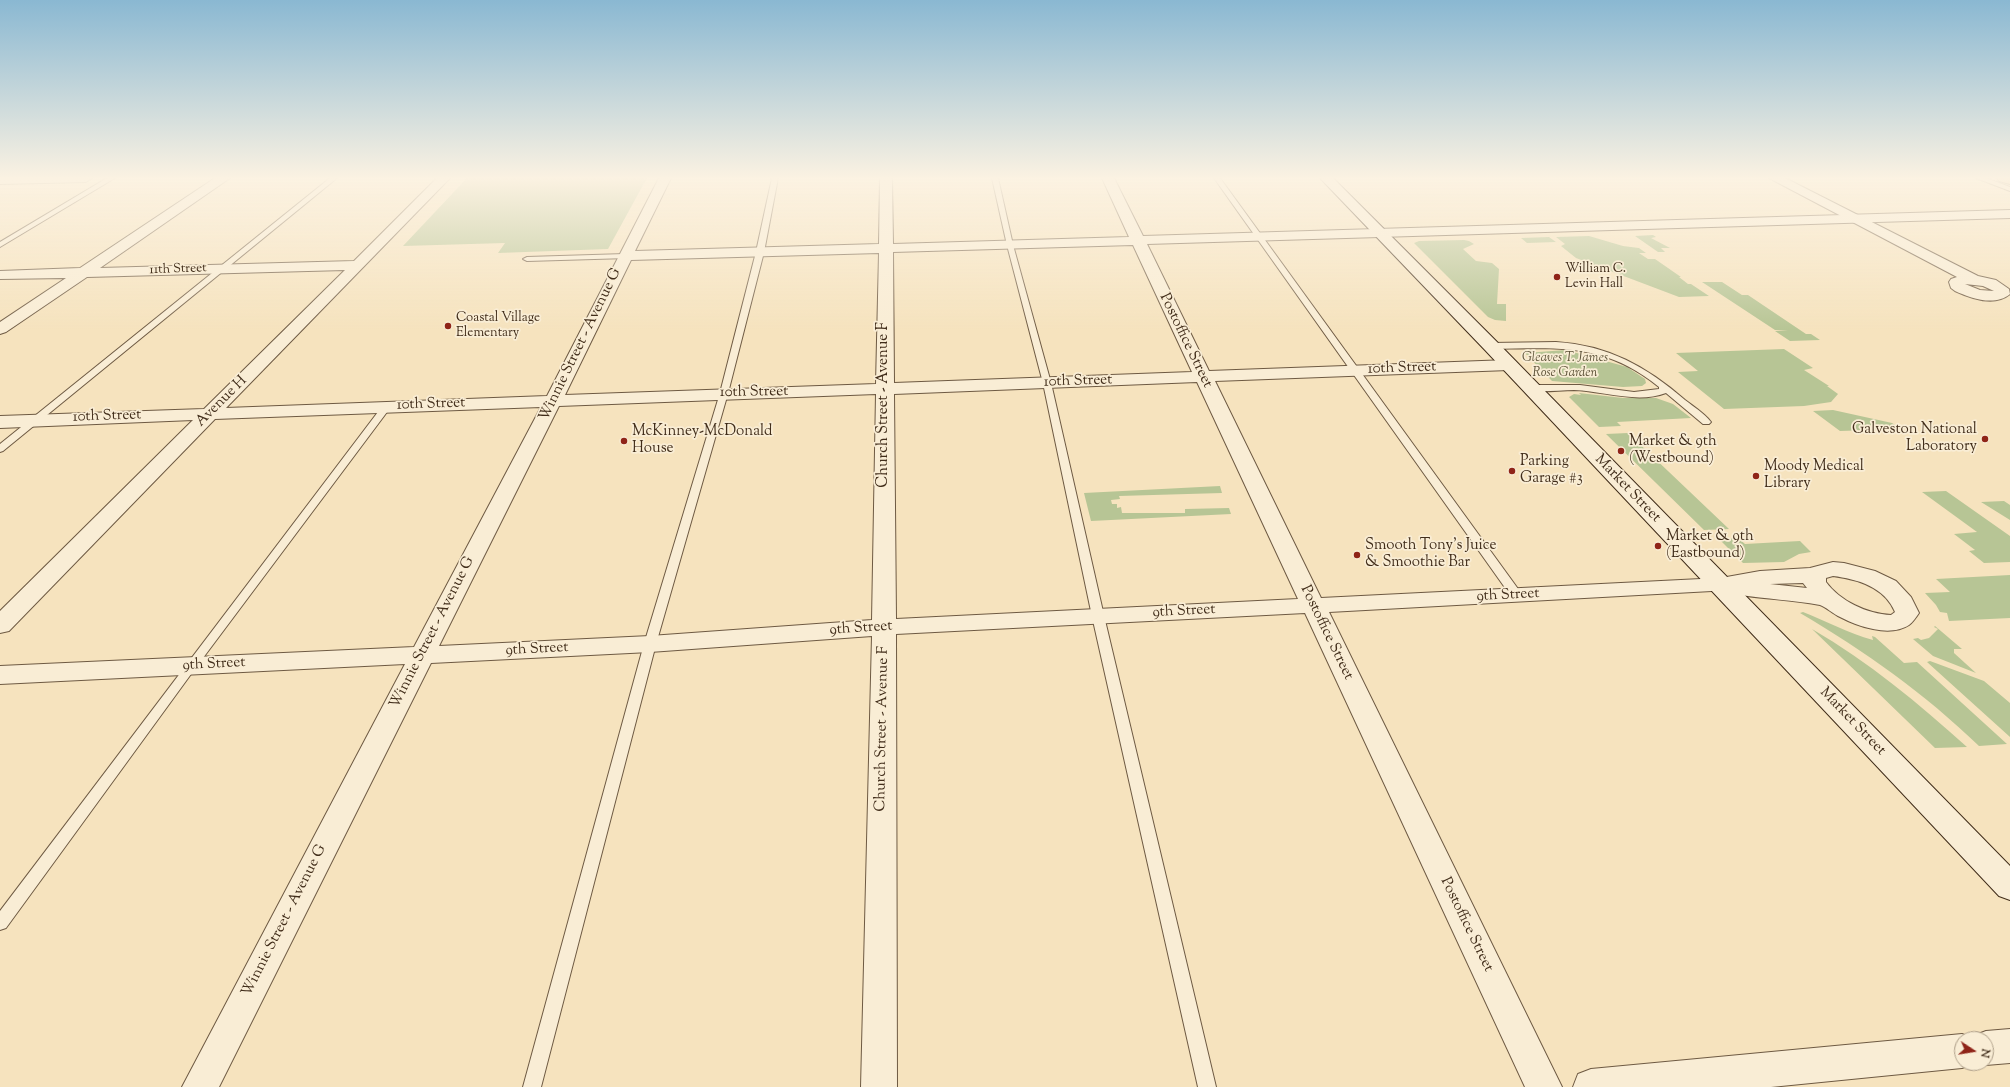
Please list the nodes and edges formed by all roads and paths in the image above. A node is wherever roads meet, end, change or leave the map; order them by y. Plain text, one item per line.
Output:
1 (27, 229) edge
2 (148, 229) edge
3 (272, 229) edge
4 (393, 229) edge
5 (639, 229) edge
6 (765, 229) edge
7 (885, 229) edge
8 (1006, 229) edge
9 (1131, 229) edge
10 (1254, 229) edge
11 (1377, 229) edge
12 (1548, 229) edge
13 (1873, 229) edge
14 (1382, 234) junction
15 (1260, 237) junction
16 (1137, 241) junction
17 (0, 245) edge
18 (1010, 245) junction
19 (885, 248) junction
20 (760, 252) junction
21 (625, 256) junction
22 (527, 259) dead end
23 (356, 265) junction
24 (223, 269) junction
25 (84, 272) junction
26 (0, 275) edge
27 (1975, 280) dead end
28 (0, 329) edge
29 (1491, 346) junction
30 (1509, 365) junction
31 (1355, 370) junction
32 (1203, 377) junction
33 (1047, 383) junction
34 (1664, 386) junction
35 (1530, 388) junction
36 (884, 390) junction
37 (724, 393) junction
38 (554, 400) junction
39 (387, 406) junction
40 (211, 414) junction
41 (36, 420) junction
42 (0, 422) edge
43 (1706, 422) dead end
44 (0, 449) edge
45 (1815, 576) junction
46 (1721, 585) junction
47 (1517, 596) junction
48 (1830, 600) junction
49 (1312, 605) junction
50 (1098, 616) junction
51 (0, 625) edge
52 (884, 628) junction
53 (650, 644) junction
54 (420, 655) junction
55 (190, 667) junction
56 (0, 674) edge
57 (2010, 887) edge
58 (0, 923) edge
59 (2010, 1046) edge
60 (1994, 1047) edge
61 (1954, 1052) edge
62 (200, 1087) edge
63 (532, 1087) edge
64 (879, 1087) edge
65 (1206, 1087) edge
66 (1544, 1087) edge
67 (1591, 1087) edge

1 - 17 lane
2 - 25 street
3 - 24 lane
4 - 23 street, Avenue H
5 - 21 street, Winnie Street - Avenue G
6 - 20 lane
7 - 19 street, Church Street - Avenue F
8 - 18 lane
9 - 16 street, Postoffice Street
10 - 15 lane
11 - 14 street, Market Street
12 - 14 street
13 - 27 street
14 - 15 street
14 - 29 street, Market Street
15 - 16 street
15 - 31 lane
16 - 18 street
16 - 32 street, Postoffice Street
18 - 19 street
18 - 33 lane
19 - 20 street
19 - 36 street, Church Street - Avenue F
20 - 21 street
20 - 37 lane
21 - 22 lane
21 - 38 street, Winnie Street - Avenue G
23 - 24 street, 11th Street
23 - 40 street, Avenue H
24 - 25 street, 11th Street
24 - 41 lane
25 - 26 street, 11th Street
25 - 28 street
29 - 30 street, Market Street
29 - 34 lane
30 - 31 street, 10th Street
30 - 35 street, Market Street
31 - 32 street, 10th Street
31 - 47 lane
32 - 33 street, 10th Street
32 - 49 street, Postoffice Street
33 - 36 street, 10th Street
33 - 50 lane
34 - 35 lane
34 - 43 lane
35 - 46 street, Market Street
36 - 37 street, 10th Street
36 - 52 street, Church Street - Avenue F
37 - 38 street, 10th Street
37 - 53 lane
38 - 39 street, 10th Street
38 - 54 street, Winnie Street - Avenue G
39 - 40 street, 10th Street
39 - 55 lane
40 - 41 street, 10th Street
40 - 51 street, Avenue H
41 - 42 street, 10th Street
41 - 44 lane
45 - 46 street, 9th Street
45 - 48 street, 9th Street
45 - 48 street, 9th Street
46 - 47 street, 9th Street
46 - 48 street, 9th Street
46 - 57 street, Market Street
47 - 49 street, 9th Street
49 - 50 street, 9th Street
49 - 66 street, Postoffice Street
50 - 52 street, 9th Street
50 - 65 lane
52 - 53 street, 9th Street
52 - 64 street, Church Street - Avenue F
53 - 54 street, 9th Street
53 - 63 lane
54 - 55 street, 9th Street
54 - 62 street, Winnie Street - Avenue G
55 - 56 street, 9th Street
55 - 58 lane
59 - 60 street
61 - 67 street

